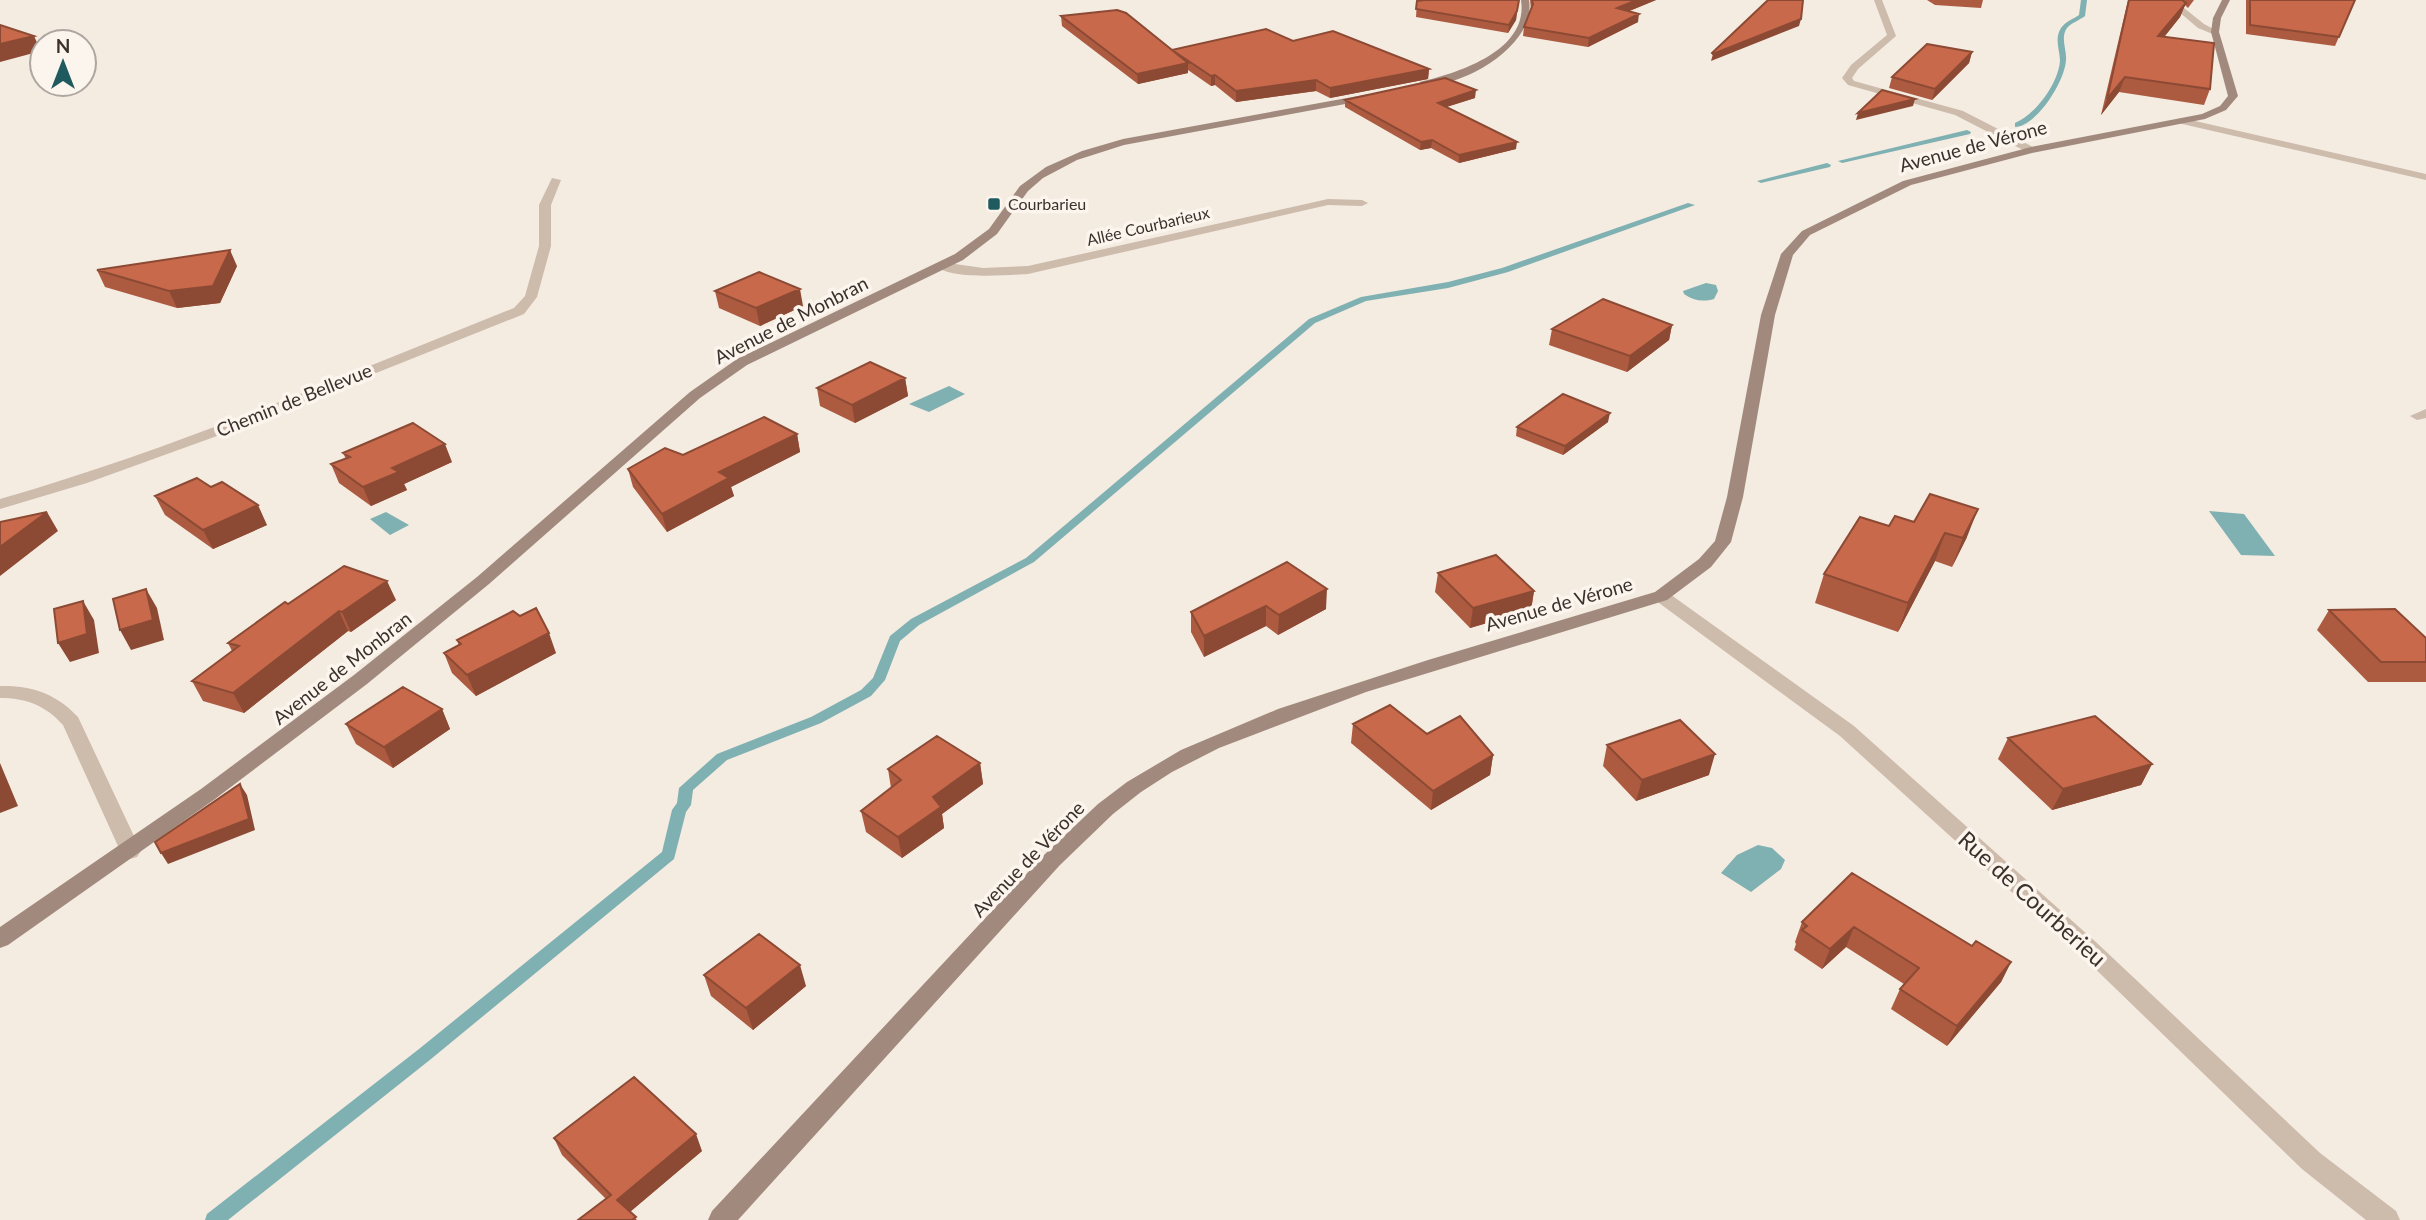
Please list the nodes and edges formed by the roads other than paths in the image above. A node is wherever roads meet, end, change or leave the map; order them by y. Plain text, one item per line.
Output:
1 (1525, 0) edge
2 (1878, 0) edge
3 (2169, 0) edge
4 (2226, 0) edge
5 (2215, 32) junction
6 (1410, 88) edge
7 (1386, 94) edge
8 (2182, 121) junction
9 (2031, 150) junction
10 (2426, 177) edge
11 (556, 180) dead end
12 (1362, 203) dead end
13 (941, 266) junction
14 (0, 504) edge
15 (1661, 596) junction
16 (0, 692) edge
17 (130, 851) junction
18 (0, 939) edge
19 (721, 1220) edge
20 (2387, 1220) edge

1 - 6 main road
2 - 9 street
3 - 5 street
4 - 5 main road
5 - 8 main road, Avenue de Vérone
7 - 13 main road, Avenue de Monbran
8 - 9 main road, Avenue de Vérone
8 - 10 street
9 - 15 main road, Avenue de Vérone
11 - 14 street, Chemin de Bellevue
12 - 13 street, Allée Courbarieux
13 - 17 main road, Avenue de Monbran
15 - 19 main road, Avenue de Vérone
15 - 20 street, Rue de Courberieu
16 - 17 street
17 - 18 main road, Avenue de Monbran

